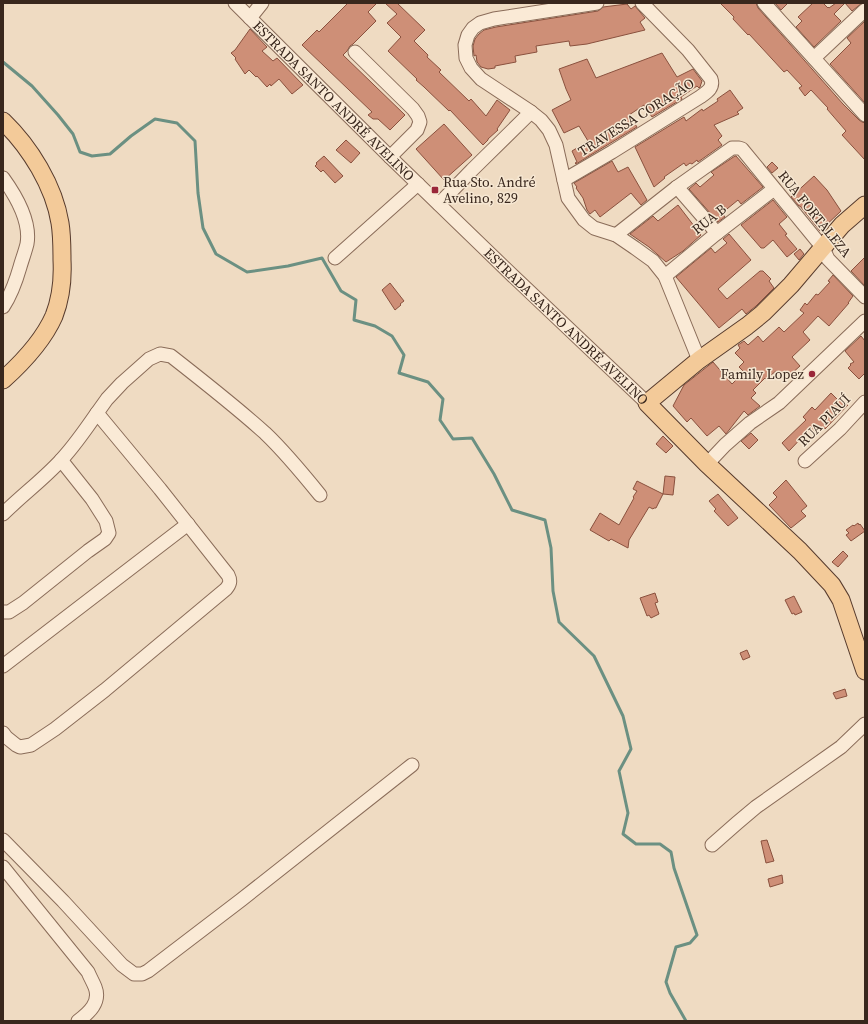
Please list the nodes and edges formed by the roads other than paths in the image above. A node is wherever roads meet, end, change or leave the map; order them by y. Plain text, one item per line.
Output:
1 (235, 3) edge
2 (642, 3) edge
3 (764, 3) edge
4 (591, 4) edge
5 (256, 10) edge
6 (865, 10) edge
7 (355, 52) dead end
8 (814, 58) junction
9 (531, 112) junction
10 (864, 112) edge
11 (3, 121) edge
12 (390, 157) junction
13 (3, 178) edge
14 (564, 180) junction
15 (418, 184) junction
16 (677, 187) junction
17 (774, 189) junction
18 (439, 204) junction
19 (865, 206) edge
20 (717, 232) junction
21 (616, 235) junction
22 (823, 248) junction
23 (335, 258) dead end
24 (665, 276) junction
25 (865, 296) edge
26 (3, 307) edge
27 (865, 321) edge
28 (699, 360) junction
29 (3, 380) edge
30 (865, 402) edge
31 (647, 403) junction
32 (97, 413) junction
33 (61, 460) junction
34 (805, 462) dead end
35 (707, 464) junction
36 (320, 495) dead end
37 (3, 514) edge
38 (188, 524) junction
39 (3, 612) edge
40 (3, 666) edge
41 (865, 671) edge
42 (865, 724) edge
43 (3, 732) edge
44 (412, 765) dead end
45 (3, 840) edge
46 (712, 845) dead end
47 (3, 867) edge
48 (78, 1021) edge

1 - 5 street, ESTRADA SANTO ANDRÉ AVELINO
2 - 14 street, TRAVESSA CORAÇÃO
3 - 8 street
4 - 9 street
5 - 12 street, ESTRADA SANTO ANDRÉ AVELINO
6 - 8 street
7 - 12 street
8 - 10 street
9 - 14 street
9 - 18 street
11 - 29 main road
12 - 15 street, ESTRADA SANTO ANDRÉ AVELINO
13 - 26 street
14 - 21 street
15 - 18 street, ESTRADA SANTO ANDRÉ AVELINO
15 - 23 street
16 - 17 street, RUA FORTALEZA
16 - 20 street
16 - 21 street
17 - 20 street, RUA B
17 - 22 street, RUA FORTALEZA
18 - 31 street, ESTRADA SANTO ANDRÉ AVELINO
19 - 22 main road
20 - 24 street, RUA B
21 - 24 street
22 - 25 street, RUA FORTALEZA
22 - 28 main road
24 - 28 street
27 - 35 street
28 - 31 main road
30 - 34 street, RUA PIAUÍ
31 - 35 main road, ESTRADA SANTO ANDRÉ AVELINO
32 - 33 street
32 - 36 street
32 - 38 street
33 - 37 street
33 - 39 street
35 - 41 main road, ESTRADA SANTO ANDRÉ AVELINO
38 - 40 street
38 - 43 street
42 - 46 street
44 - 45 street
47 - 48 street

